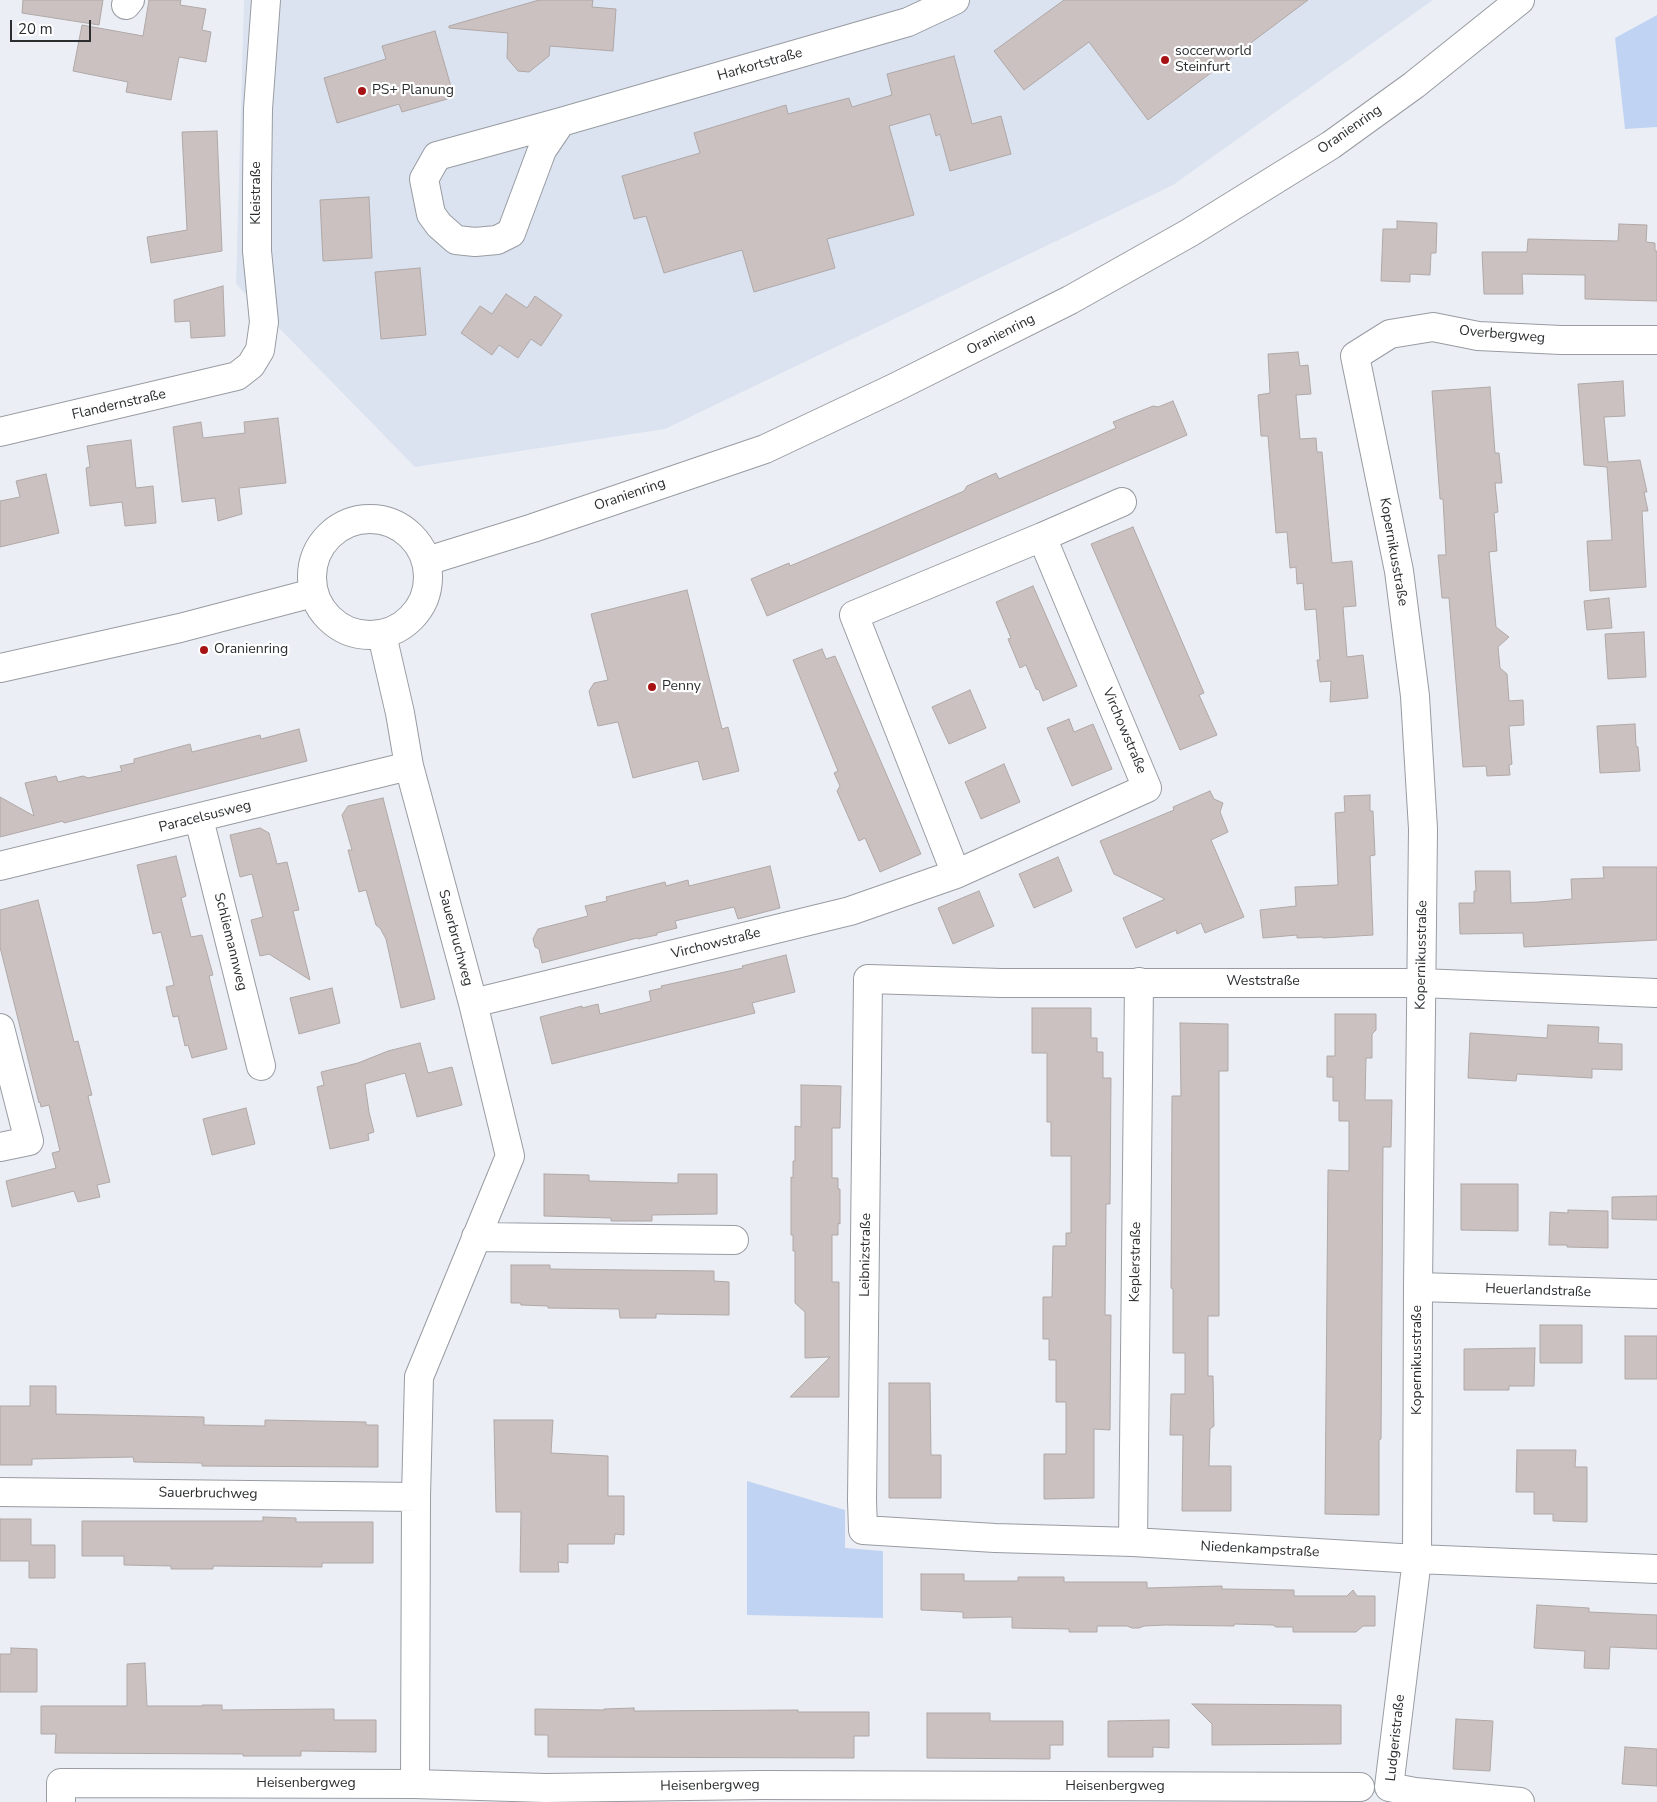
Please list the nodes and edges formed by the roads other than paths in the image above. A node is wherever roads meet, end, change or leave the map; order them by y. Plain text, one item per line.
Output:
1 (266, 0) edge
2 (956, 0) edge
3 (1520, 0) edge
4 (561, 122) junction
5 (1657, 340) edge
6 (1356, 356) joint
7 (237, 376) joint
8 (0, 432) edge
9 (1122, 502) dead end
10 (1042, 537) junction
11 (427, 562) junction
12 (313, 592) junction
13 (382, 635) junction
14 (0, 668) edge
15 (409, 766) junction
16 (199, 818) junction
17 (0, 866) edge
18 (956, 874) junction
19 (868, 979) joint
20 (1139, 982) junction
21 (1421, 983) junction
22 (1657, 993) edge
23 (473, 1004) junction
24 (0, 1028) edge
25 (261, 1066) dead end
26 (0, 1147) edge
27 (476, 1237) junction
28 (734, 1240) dead end
29 (1418, 1287) junction
30 (1657, 1294) edge
31 (0, 1492) edge
32 (416, 1497) junction
33 (863, 1530) joint
34 (1133, 1542) junction
35 (1417, 1559) junction
36 (1657, 1569) edge
37 (415, 1784) junction
38 (1360, 1787) dead end
39 (61, 1792) edge
40 (283, 1793) edge
41 (761, 1794) edge
42 (1239, 1794) edge
43 (544, 1795) edge
44 (1021, 1795) edge
45 (1520, 1802) edge

1 - 7 street, Kleistraße
2 - 4 street, Harkortstraße
3 - 11 street, Oranienring
4 - 4 street, Harkortstraße
5 - 6 street, Overbergweg
6 - 21 street, Kopernikusstraße
7 - 8 street, Flandernstraße
9 - 10 street
10 - 18 street, Virchowstraße
10 - 18 street
11 - 12 street
11 - 13 street
12 - 13 street
12 - 14 street
13 - 15 street, Sauerbruchweg
15 - 16 street, Paracelsusweg
15 - 23 street, Sauerbruchweg
16 - 17 street, Paracelsusweg
16 - 25 street, Schliemannweg
18 - 23 street, Virchowstraße
19 - 20 street, Weststraße
19 - 33 street, Leibnizstraße
20 - 21 street, Weststraße
20 - 34 street, Keplerstraße
21 - 22 street, Weststraße
21 - 29 street, Kopernikusstraße
23 - 27 street, Sauerbruchweg
24 - 26 street
27 - 28 street
27 - 32 street, Sauerbruchweg
29 - 30 street, Heuerlandstraße
29 - 35 street, Kopernikusstraße
31 - 32 street, Sauerbruchweg
32 - 37 street, Sauerbruchweg
33 - 34 street, Niedenkampstraße
34 - 35 street, Niedenkampstraße
35 - 36 street, Niedenkampstraße
35 - 45 street, Ludgeristraße
37 - 40 street, Heisenbergweg
37 - 43 street, Heisenbergweg
38 - 42 street, Heisenbergweg
39 - 40 street, Heisenbergweg
41 - 43 street, Heisenbergweg
41 - 44 street, Heisenbergweg
42 - 44 street, Heisenbergweg

